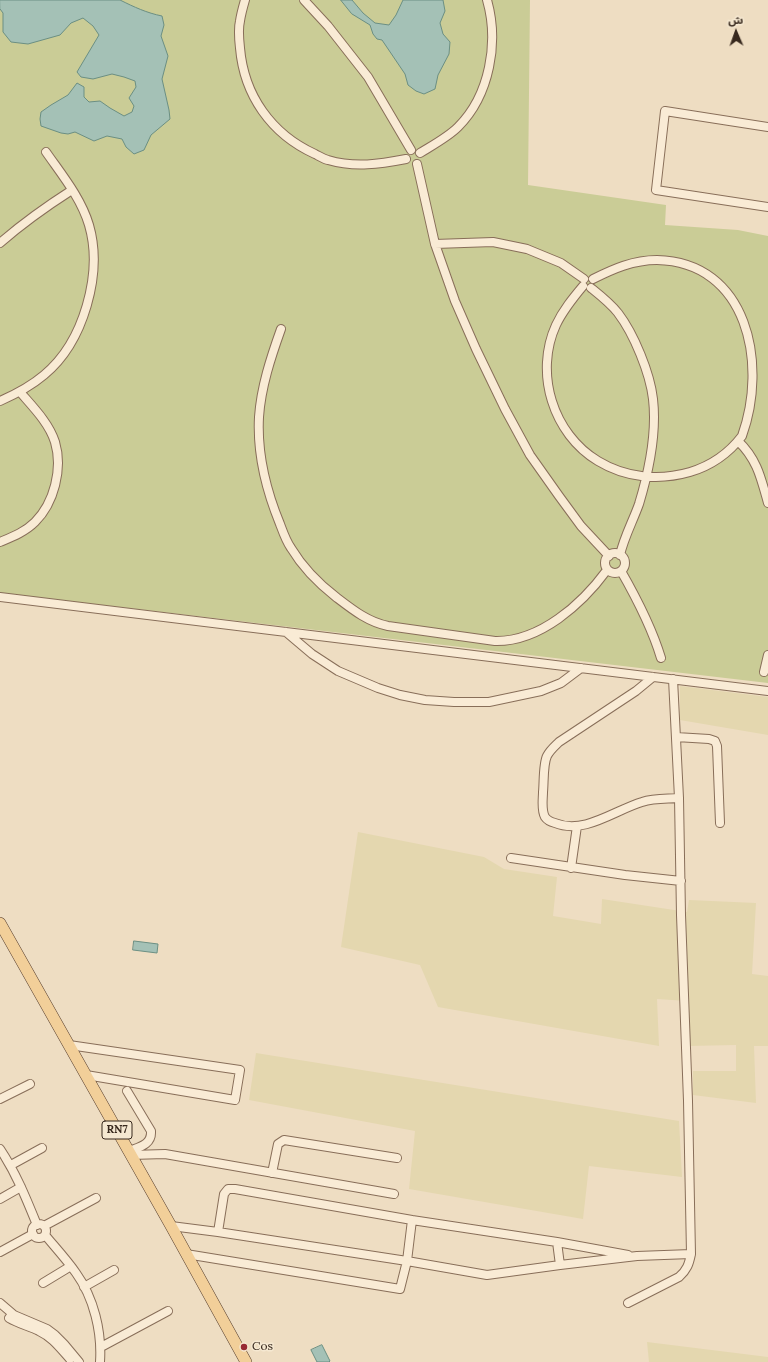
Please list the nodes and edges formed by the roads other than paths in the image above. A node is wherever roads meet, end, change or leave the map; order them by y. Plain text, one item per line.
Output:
1 (245, 0) edge
2 (304, 0) edge
3 (487, 0) edge
4 (768, 127) edge
5 (411, 150) junction
6 (46, 152) dead end
7 (420, 153) junction
8 (406, 159) junction
9 (417, 164) junction
10 (72, 190) junction
11 (768, 207) edge
12 (0, 242) edge
13 (435, 244) junction
14 (592, 279) junction
15 (583, 283) junction
16 (591, 288) junction
17 (744, 304) dead end
18 (281, 329) dead end
19 (20, 392) junction
20 (0, 401) edge
21 (758, 408) dead end
22 (738, 441) junction
23 (646, 477) junction
24 (768, 503) edge
25 (0, 542) edge
26 (620, 555) junction
27 (609, 556) junction
28 (607, 570) junction
29 (621, 571) junction
30 (0, 597) edge
31 (285, 632) junction
32 (768, 655) edge
33 (661, 658) dead end
34 (581, 668) junction
35 (764, 672) dead end
36 (654, 677) junction
37 (673, 679) junction
38 (768, 690) edge
39 (676, 737) junction
40 (679, 798) junction
41 (720, 823) dead end
42 (576, 826) junction
43 (511, 858) dead end
44 (571, 868) junction
45 (681, 880) junction
46 (0, 923) edge
47 (69, 1045) junction
48 (86, 1076) junction
49 (30, 1084) dead end
50 (127, 1091) dead end
51 (0, 1098) edge
52 (42, 1148) dead end
53 (0, 1149) edge
54 (130, 1153) junction
55 (397, 1158) dead end
56 (11, 1165) junction
57 (272, 1173) junction
58 (22, 1187) junction
59 (394, 1194) dead end
60 (96, 1198) dead end
61 (0, 1199) edge
62 (412, 1220) junction
63 (171, 1226) junction
64 (42, 1228) junction
65 (218, 1232) junction
66 (557, 1242) junction
67 (0, 1252) edge
68 (186, 1254) junction
69 (691, 1254) junction
70 (637, 1256) junction
71 (407, 1261) junction
72 (560, 1265) junction
73 (71, 1266) junction
74 (114, 1270) dead end
75 (43, 1283) dead end
76 (84, 1287) junction
77 (0, 1303) edge
78 (628, 1303) dead end
79 (0, 1309) edge
80 (168, 1311) dead end
81 (101, 1347) junction
82 (73, 1362) edge
83 (79, 1362) edge
84 (100, 1362) edge
85 (246, 1362) edge

1 - 8 street
2 - 5 street
3 - 7 street
4 - 11 street
5 - 7 street
5 - 8 street
6 - 10 street
7 - 9 street
8 - 9 street
9 - 13 street
10 - 12 street
10 - 19 street
13 - 15 street
13 - 27 street
14 - 15 street
14 - 16 street
14 - 17 street
15 - 16 street
15 - 23 street
16 - 23 street
18 - 28 street
19 - 20 street
19 - 25 street
21 - 22 street
22 - 23 street
22 - 24 street
23 - 26 street
26 - 27 street
26 - 29 street
27 - 28 street
28 - 29 street
29 - 33 street
30 - 31 street
31 - 34 street
31 - 34 street
32 - 35 street
34 - 36 street
36 - 37 street
36 - 42 street
37 - 38 street
37 - 39 street
39 - 40 street
39 - 41 street
40 - 42 street
40 - 45 street
42 - 44 street
43 - 44 street
44 - 45 street
45 - 69 street
46 - 47 main road, RN7
47 - 48 main road, RN7
47 - 48 street
48 - 54 main road, RN7
49 - 51 street
50 - 54 street
52 - 56 street
53 - 56 street
54 - 57 street
54 - 63 main road, RN7
55 - 57 street
56 - 58 street
57 - 59 street
58 - 61 street
58 - 64 street
60 - 64 street
62 - 65 street
62 - 66 street
62 - 71 street
63 - 65 street
63 - 68 main road, RN7
64 - 67 street
64 - 73 street
65 - 71 street
66 - 70 street
66 - 72 street
68 - 71 street
68 - 85 main road, RN7
69 - 70 street
69 - 78 street
70 - 72 street
71 - 72 street
73 - 75 street
73 - 76 street
74 - 76 street
76 - 81 street
77 - 83 street
79 - 82 street
80 - 81 street
81 - 84 street

